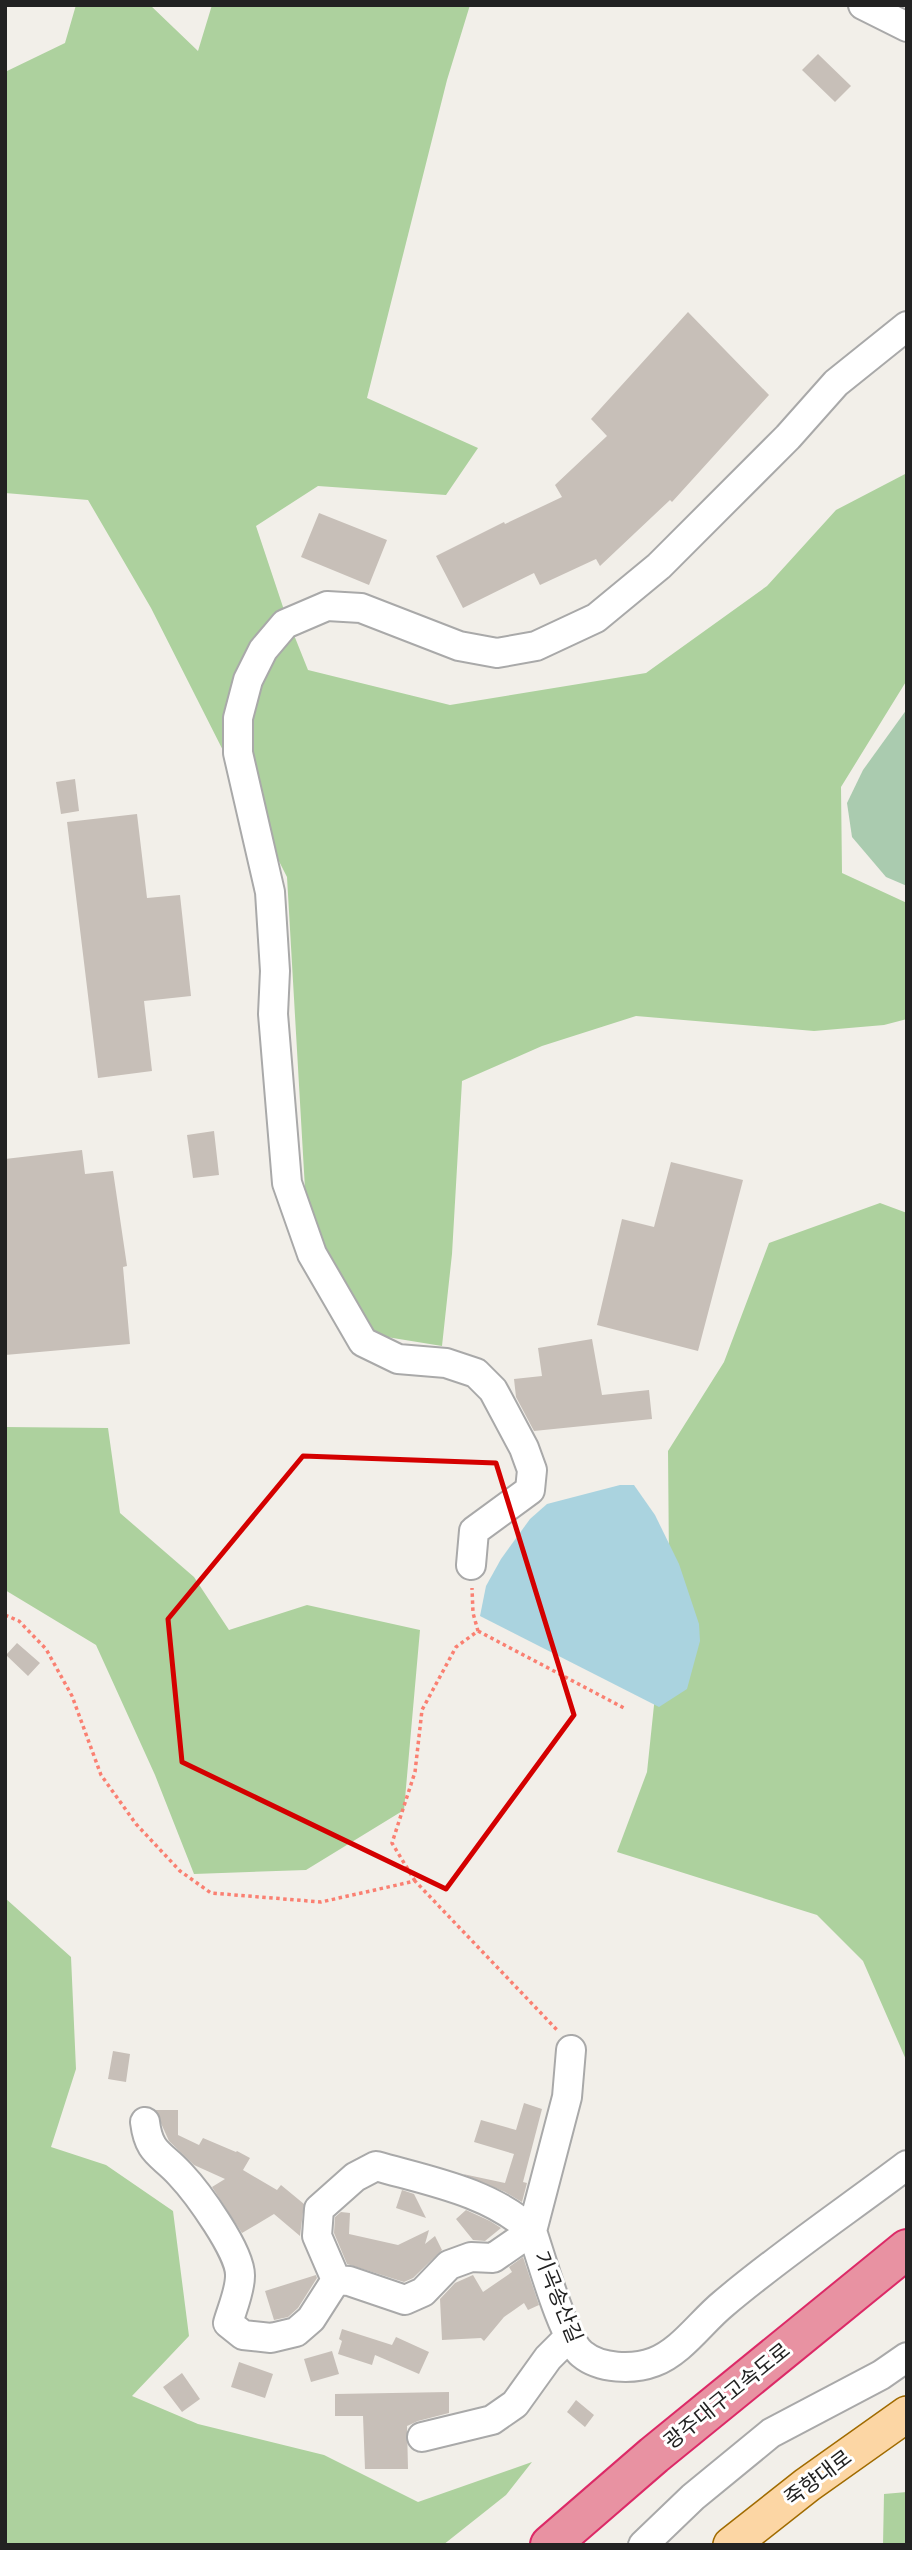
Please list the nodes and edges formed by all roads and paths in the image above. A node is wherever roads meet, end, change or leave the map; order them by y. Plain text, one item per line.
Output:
1 (863, 5) edge
2 (907, 27) edge
3 (907, 326) edge
4 (471, 1565) joint
5 (5, 1615) edge
6 (478, 1631) junction
7 (624, 1708) dead end
8 (415, 1881) junction
9 (571, 2050) joint
10 (145, 2122) dead end
11 (907, 2165) edge
12 (532, 2231) junction
13 (907, 2249) edge
14 (336, 2280) junction
15 (907, 2283) edge
16 (569, 2337) junction
17 (907, 2357) edge
18 (902, 2421) edge
19 (422, 2437) dead end
20 (550, 2545) edge
21 (587, 2545) edge
22 (643, 2545) edge
23 (731, 2545) edge

1 - 2 street
3 - 4 street
4 - 6 path
5 - 8 path
6 - 7 path
6 - 8 path
8 - 9 path
9 - 12 street
10 - 14 street
11 - 16 street, 기곡송산길
12 - 14 street, 기곡송산길
12 - 14 street
12 - 16 street, 기곡송산길
13 - 20 highway, 광주대구고속도로
15 - 21 highway, 광주대구고속도로
16 - 19 street
17 - 22 street
18 - 23 main road, 죽향대로

